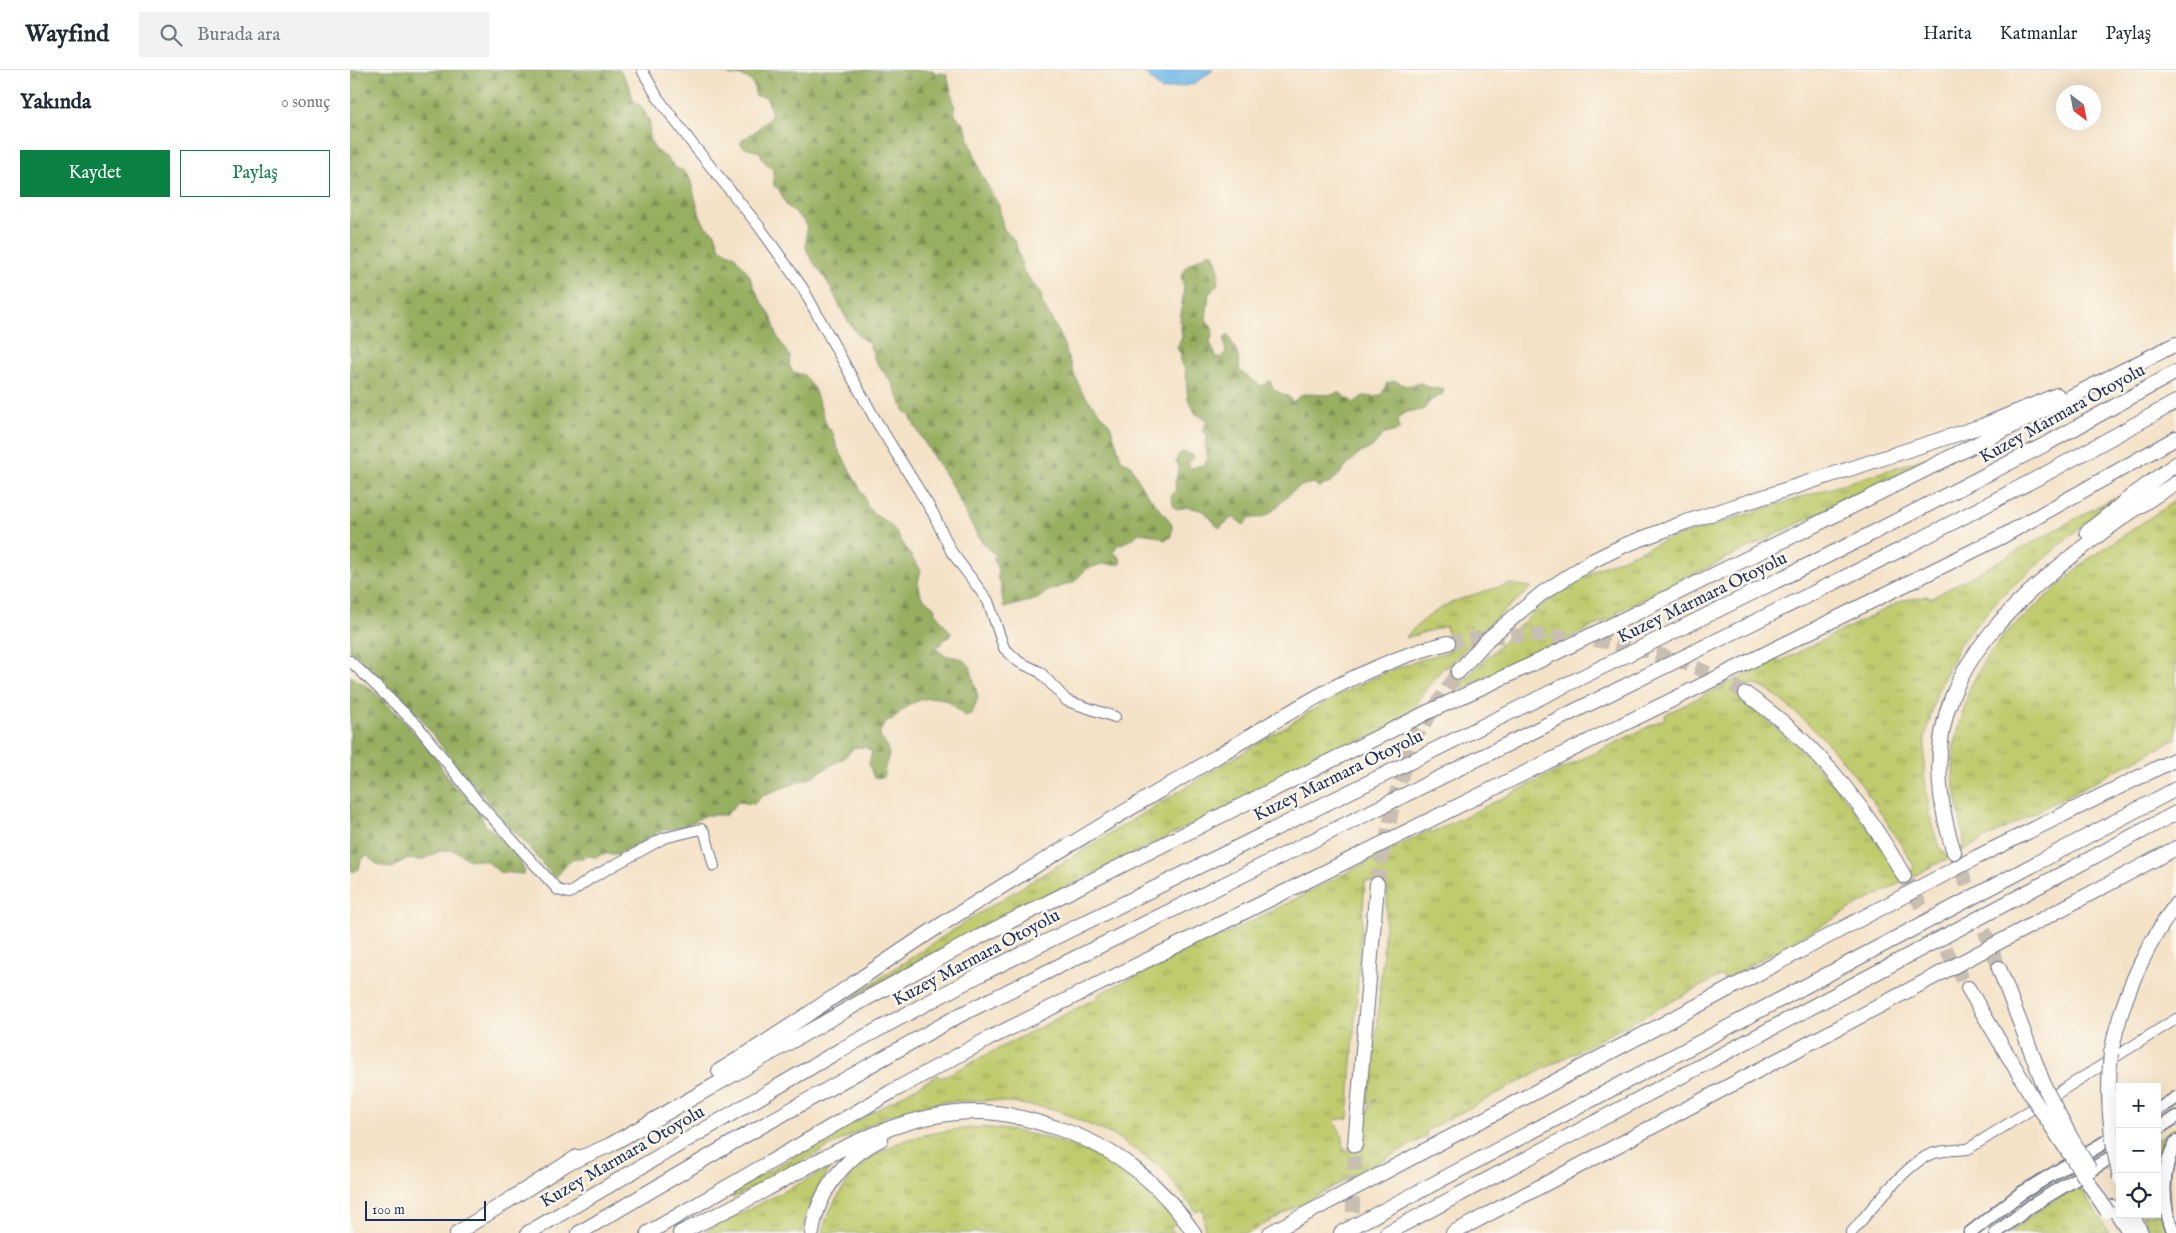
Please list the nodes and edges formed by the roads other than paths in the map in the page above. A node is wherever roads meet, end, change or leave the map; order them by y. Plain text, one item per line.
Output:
1 (642, 70) edge
2 (2176, 334) edge
3 (2176, 344) edge
4 (2176, 372) edge
5 (2176, 402) edge
6 (2176, 438) edge
7 (2176, 464) edge
8 (2176, 483) edge
9 (1448, 643) tunnel mouth
10 (1979, 646) junction
11 (350, 661) edge
12 (1458, 672) tunnel mouth
13 (1746, 694) tunnel mouth
14 (1114, 717) dead end
15 (2176, 759) edge
16 (2176, 789) edge
17 (2176, 813) edge
18 (2176, 848) edge
19 (1954, 852) tunnel mouth
20 (714, 866) dead end
21 (1904, 876) tunnel mouth
22 (1377, 884) tunnel mouth
23 (2176, 904) edge
24 (1999, 968) tunnel mouth
25 (1968, 988) tunnel mouth
26 (2176, 1019) edge
27 (2176, 1098) edge
28 (2161, 1107) edge
29 (2176, 1117) edge
30 (1016, 1118) junction
31 (2159, 1128) edge
32 (2116, 1135) edge
33 (2176, 1142) edge
34 (1355, 1145) tunnel mouth
35 (2116, 1154) edge
36 (571, 1162) junction
37 (2119, 1173) edge
38 (2110, 1209) junction
39 (2134, 1218) edge
40 (457, 1233) edge
41 (528, 1233) edge
42 (579, 1233) edge
43 (648, 1233) edge
44 (680, 1233) edge
45 (812, 1233) edge
46 (1194, 1233) edge
47 (1270, 1233) edge
48 (1341, 1233) edge
49 (1387, 1233) edge
50 (1453, 1233) edge
51 (1851, 1233) edge
52 (1970, 1233) edge
53 (1996, 1233) edge
54 (2122, 1233) edge
55 (2130, 1233) edge
56 (2141, 1233) edge
57 (2174, 1233) edge

1 - 14 street
2 - 12 highway
3 - 36 highway
4 - 41 highway, Kuzey Marmara Otoyolu
5 - 42 highway
6 - 43 highway
7 - 10 highway
8 - 10 highway
9 - 36 highway
10 - 19 highway
11 - 20 street
13 - 21 highway
15 - 47 highway
16 - 48 highway
17 - 49 highway
18 - 50 highway
22 - 34 highway
23 - 37 highway, bridge
24 - 38 highway, bridge
25 - 38 highway, bridge
26 - 51 street
27 - 28 main road
29 - 31 main road
30 - 44 highway
30 - 45 highway
30 - 46 highway
32 - 52 main road
33 - 57 main road
35 - 53 main road
36 - 40 highway
38 - 54 highway
38 - 55 highway
39 - 56 highway

